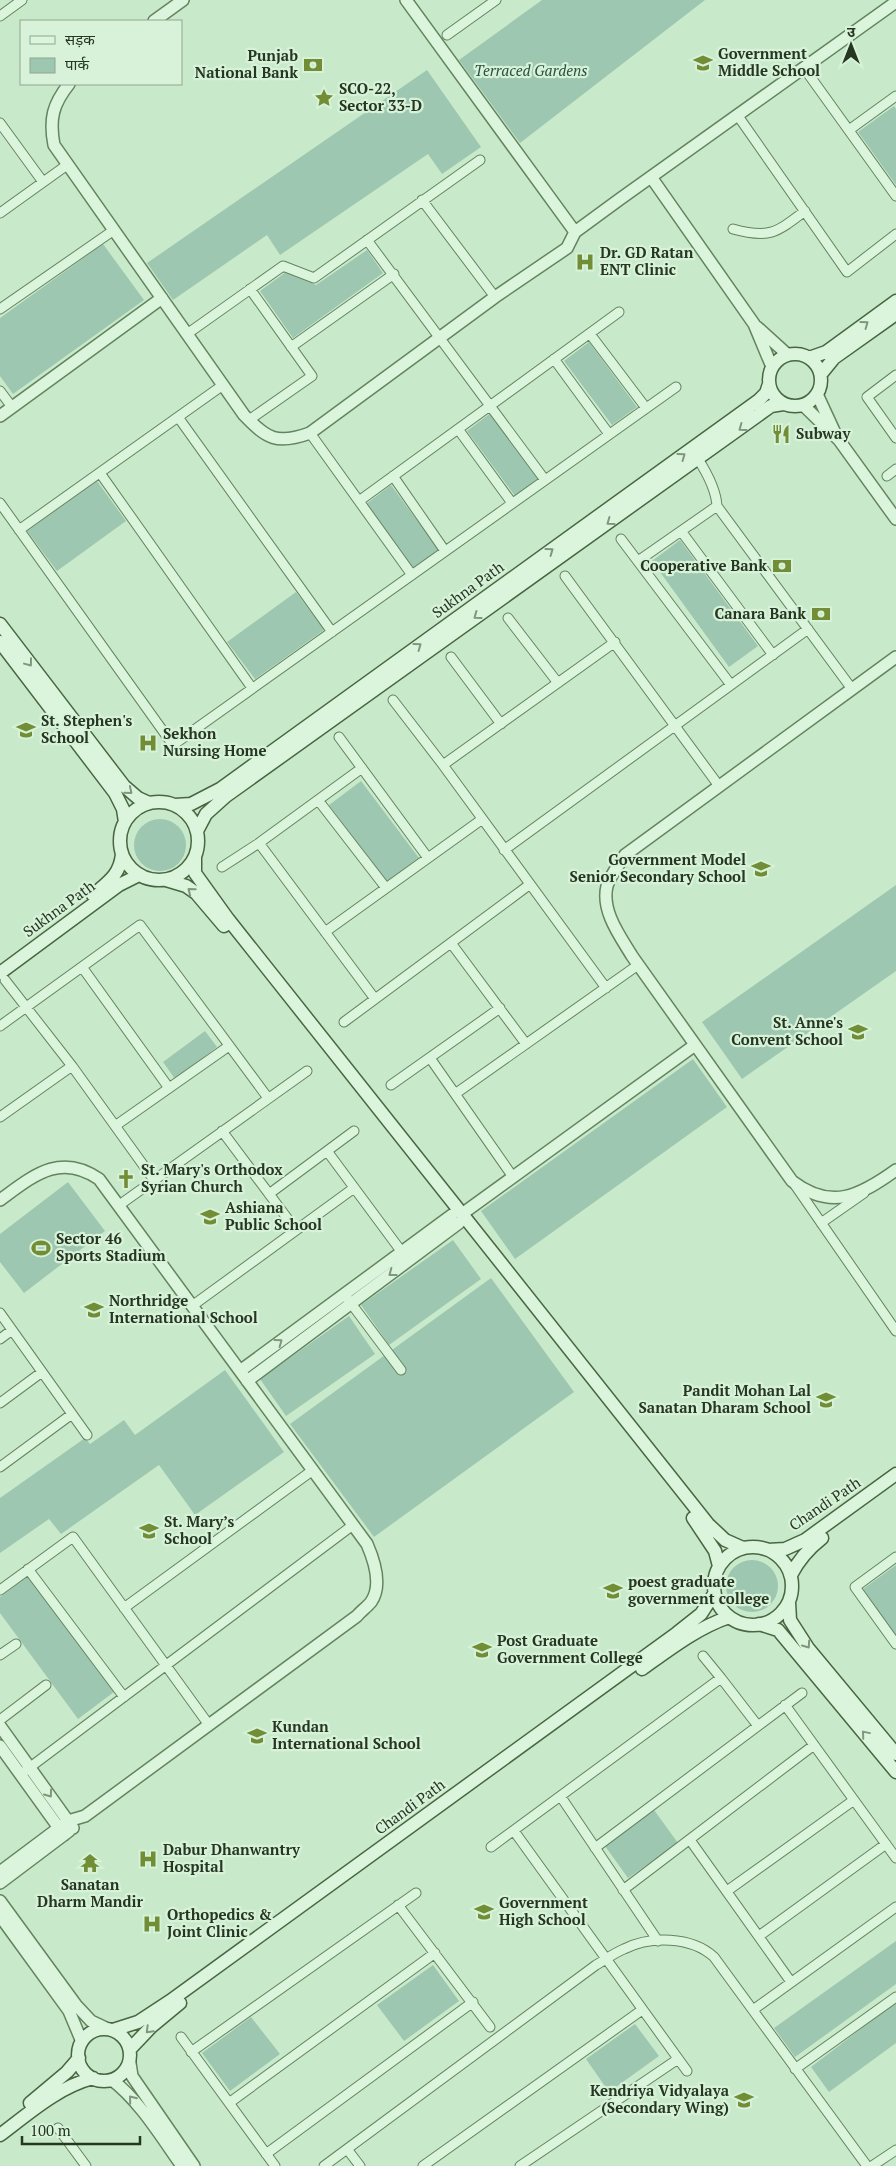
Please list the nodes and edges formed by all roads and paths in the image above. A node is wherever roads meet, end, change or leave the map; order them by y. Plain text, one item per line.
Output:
1 (183, 0) edge
2 (406, 0) edge
3 (496, 0) edge
4 (17, 1) edge
5 (896, 2) edge
6 (0, 16) edge
7 (155, 20) edge
8 (447, 35) dead end
9 (804, 68) junction
10 (69, 85) edge
11 (896, 98) edge
12 (738, 116) junction
13 (0, 123) edge
14 (849, 130) junction
15 (480, 160) dead end
16 (67, 164) junction
17 (652, 177) junction
18 (43, 182) junction
19 (896, 196) edge
20 (422, 200) junction
21 (805, 211) junction
22 (0, 213) edge
23 (733, 229) dead end
24 (114, 230) junction
25 (575, 232) junction
26 (896, 234) edge
27 (367, 240) junction
28 (394, 274) junction
29 (250, 289) junction
30 (495, 297) junction
31 (162, 298) junction
32 (896, 301) edge
33 (0, 309) edge
34 (619, 312) dead end
35 (896, 314) edge
36 (754, 324) junction
37 (187, 334) junction
38 (590, 334) junction
39 (440, 337) junction
40 (291, 347) junction
41 (788, 355) junction
42 (809, 358) junction
43 (554, 360) junction
44 (772, 368) junction
45 (820, 374) junction
46 (896, 374) edge
47 (769, 384) junction
48 (223, 385) junction
49 (676, 387) dead end
50 (0, 391) edge
51 (817, 394) junction
52 (784, 404) junction
53 (491, 405) junction
54 (803, 405) junction
55 (12, 407) junction
56 (646, 408) junction
57 (0, 416) edge
58 (178, 417) junction
59 (249, 420) junction
60 (458, 429) junction
61 (310, 433) junction
62 (609, 434) junction
63 (896, 438) edge
64 (839, 440) junction
65 (698, 459) junction
66 (896, 469) edge
67 (100, 473) junction
68 (393, 476) junction
69 (887, 476) dead end
70 (545, 480) junction
71 (359, 501) junction
72 (0, 503) edge
73 (512, 503) junction
74 (717, 506) junction
75 (896, 519) edge
76 (19, 530) junction
77 (681, 531) junction
78 (621, 539) dead end
79 (445, 551) junction
80 (638, 561) junction
81 (412, 575) junction
82 (565, 576) dead end
83 (508, 618) dead end
84 (0, 624) edge
85 (808, 629) junction
86 (332, 632) junction
87 (0, 642) edge
88 (615, 642) junction
89 (772, 655) junction
90 (451, 657) dead end
91 (896, 657) edge
92 (558, 683) junction
93 (731, 685) junction
94 (252, 688) junction
95 (852, 689) junction
96 (393, 700) dead end
97 (500, 724) junction
98 (675, 726) junction
99 (339, 737) dead end
100 (443, 765) junction
101 (362, 768) junction
102 (719, 786) junction
103 (318, 800) junction
104 (149, 804) junction
105 (175, 805) junction
106 (482, 820) junction
107 (126, 822) junction
108 (197, 831) junction
109 (259, 843) junction
110 (504, 850) junction
111 (122, 854) junction
112 (195, 857) junction
113 (428, 858) junction
114 (222, 867) dead end
115 (139, 875) junction
116 (166, 880) junction
117 (529, 885) junction
118 (386, 888) junction
119 (325, 932) junction
120 (451, 943) junction
121 (0, 962) edge
122 (638, 965) junction
123 (82, 967) junction
124 (2, 976) edge
125 (606, 988) junction
126 (375, 999) junction
127 (25, 1007) junction
128 (500, 1008) junction
129 (344, 1022) dead end
130 (0, 1026) edge
131 (526, 1044) junction
132 (695, 1044) junction
133 (229, 1046) junction
134 (430, 1058) junction
135 (72, 1066) junction
136 (307, 1070) dead end
137 (391, 1085) dead end
138 (169, 1088) junction
139 (455, 1094) junction
140 (268, 1098) junction
141 (0, 1117) edge
142 (115, 1126) junction
143 (222, 1131) junction
144 (354, 1131) dead end
145 (327, 1151) junction
146 (896, 1170) edge
147 (513, 1177) junction
148 (154, 1180) junction
149 (792, 1181) junction
150 (878, 1183) junction
151 (354, 1188) junction
152 (269, 1194) junction
153 (1, 1198) edge
154 (118, 1206) junction
155 (458, 1217) junction
156 (821, 1223) junction
157 (296, 1230) junction
158 (405, 1256) junction
159 (348, 1299) junction
160 (192, 1306) junction
161 (0, 1313) edge
162 (12, 1330) junction
163 (896, 1331) edge
164 (0, 1339) edge
165 (400, 1370) dead end
166 (240, 1371) junction
167 (42, 1372) junction
168 (247, 1381) junction
169 (0, 1403) edge
170 (72, 1414) junction
171 (87, 1435) dead end
172 (0, 1466) edge
173 (313, 1470) junction
174 (896, 1474) edge
175 (896, 1485) edge
176 (353, 1525) junction
177 (743, 1548) junction
178 (768, 1550) junction
179 (896, 1557) edge
180 (719, 1566) junction
181 (28, 1569) junction
182 (791, 1575) junction
183 (0, 1590) edge
184 (714, 1594) junction
185 (789, 1602) junction
186 (124, 1608) junction
187 (729, 1617) junction
188 (759, 1624) junction
189 (16, 1644) dead end
190 (896, 1644) edge
191 (0, 1655) edge
192 (703, 1656) dead end
193 (166, 1666) junction
194 (721, 1678) junction
195 (46, 1685) dead end
196 (802, 1693) dead end
197 (124, 1697) junction
198 (785, 1705) junction
199 (0, 1720) edge
200 (209, 1725) junction
201 (0, 1726) edge
202 (758, 1726) junction
203 (814, 1745) junction
204 (0, 1746) edge
205 (896, 1754) edge
206 (25, 1771) junction
207 (896, 1772) edge
208 (561, 1796) junction
209 (854, 1800) junction
210 (69, 1826) junction
211 (514, 1831) junction
212 (690, 1840) junction
213 (886, 1844) junction
214 (491, 1848) dead end
215 (595, 1848) junction
216 (896, 1858) edge
217 (0, 1872) edge
218 (0, 1883) edge
219 (623, 1890) junction
220 (727, 1891) junction
221 (416, 1893) dead end
222 (0, 1901) edge
223 (398, 1905) junction
224 (896, 1907) edge
225 (0, 1916) edge
226 (759, 1936) junction
227 (658, 1941) junction
228 (435, 1953) junction
229 (606, 1960) junction
230 (791, 1982) junction
231 (896, 1996) edge
232 (473, 2002) junction
233 (642, 2010) junction
234 (753, 2010) junction
235 (490, 2027) dead end
236 (110, 2029) junction
237 (181, 2038) dead end
238 (82, 2042) junction
239 (130, 2049) junction
240 (191, 2052) junction
241 (79, 2058) junction
242 (678, 2059) junction
243 (130, 2063) junction
244 (796, 2069) junction
245 (687, 2070) dead end
246 (93, 2078) junction
247 (112, 2080) junction
248 (229, 2103) junction
249 (0, 2124) edge
250 (58, 2128) dead end
251 (0, 2135) edge
252 (347, 2149) junction
253 (896, 2150) edge
254 (266, 2154) junction
255 (86, 2166) edge
256 (182, 2166) edge
257 (194, 2166) edge
258 (275, 2166) edge
259 (324, 2166) edge
260 (360, 2166) edge
261 (424, 2166) edge
262 (520, 2166) edge
263 (867, 2166) edge
264 (872, 2166) edge

1 - 7 street
2 - 25 street
3 - 8 street
4 - 6 street
5 - 9 street
9 - 12 street
9 - 14 street
10 - 16 street
11 - 14 street
12 - 17 street
12 - 21 street
13 - 18 street
14 - 19 street
15 - 20 street
16 - 18 street
16 - 24 street
17 - 25 street
17 - 36 street
18 - 22 street
20 - 27 street
20 - 30 street
21 - 23 street
21 - 26 street
24 - 31 street
24 - 33 street
25 - 30 street
27 - 28 street
27 - 29 street
28 - 39 street
28 - 40 street
29 - 37 street
29 - 40 street
30 - 39 street
31 - 37 street
31 - 55 street
42 -> 32 main road
34 - 38 street
35 - 45 main road
36 - 41 street
36 - 44 street
37 - 48 street
38 - 43 street
38 - 56 street
39 - 53 street
39 - 61 street
40 - 59 street
41 - 42 main road
41 - 44 main road
42 - 45 main road
43 - 53 street
43 - 62 street
44 - 47 main road
45 - 51 main road
46 - 63 street
47 - 52 main road
105 -> 47 main road, Sukhna Path
48 - 58 street
48 - 59 street
49 - 56 street
50 - 55 street
51 - 54 main road
51 - 64 street
52 - 54 main road
52 -> 65 main road, Sukhna Path
53 - 60 street
53 - 70 street
54 - 64 street
55 - 57 street
56 - 62 street
58 - 67 street
58 - 86 street
59 - 61 street
60 - 68 street
60 - 73 street
61 - 71 street
62 - 70 street
64 - 75 street
65 - 74 street
65 -> 108 main road, Sukhna Path
66 - 69 street
67 - 76 street
67 - 94 street
68 - 71 street
68 - 79 street
70 - 73 street
71 - 81 street
72 - 76 street
73 - 79 street
74 - 77 street
74 - 85 street
76 - 94 street
77 - 80 street
77 - 89 street
78 - 80 street
79 - 81 street
80 - 93 street
81 - 86 street
82 - 88 street
83 - 92 street
84 -> 104 main road
85 - 89 street
85 - 95 street
86 - 94 street
87 - 107 main road
88 - 92 street
88 - 98 street
89 - 93 street
90 - 97 street
91 - 95 street
92 - 97 street
93 - 98 street
95 - 102 street
96 - 100 street
97 - 100 street
98 - 102 street
98 - 110 street
99 - 101 street
100 - 106 street
101 - 103 street
101 - 113 street
102 - 122 street
103 - 109 street
103 - 118 street
104 - 105 main road
104 - 107 main road
105 - 108 main road
106 - 110 street
106 - 113 street
107 - 111 main road
108 - 112 main road
109 - 114 street
109 - 119 street
110 - 117 street
111 - 115 main road
111 - 121 main road, Sukhna Path
112 - 116 main road
112 - 155 main road
113 - 118 street
115 - 116 main road
115 - 124 main road, Sukhna Path
155 -> 116 main road
117 - 120 street
117 - 125 street
118 - 119 street
119 - 126 street
120 - 126 street
120 - 128 street
122 - 125 street
122 - 132 street
123 - 127 street
123 - 133 street
123 - 138 street
124 - 127 street
125 - 131 street
126 - 129 street
127 - 130 street
127 - 135 street
128 - 131 street
128 - 134 street
131 - 139 street
132 - 147 street
132 - 149 street
133 - 138 street
133 - 140 street
134 - 137 street
134 - 139 street
135 - 141 street
135 - 142 street
136 - 140 street
138 - 142 street
139 - 147 street
140 - 143 street
142 - 148 street
143 - 148 street
143 - 152 street
144 - 145 street
145 - 151 street
145 - 152 street
146 - 150 street
147 - 155 street
148 - 154 street
149 - 150 street
149 - 156 street
150 - 156 street
151 - 157 street
151 - 158 street
152 - 157 street
153 - 154 street
154 - 160 street
155 - 158 street
155 - 177 main road
155 - 180 main road
156 - 163 street
157 - 160 street
158 - 159 street
159 - 165 street
166 -> 159 street
159 - 168 street
160 - 166 street
161 - 162 street
162 - 164 street
162 - 167 street
166 - 168 street
167 - 169 street
167 - 170 street
168 - 173 street
170 - 171 street
170 - 172 street
173 - 176 street
173 - 186 street
174 - 178 main road, Chandi Path
175 - 182 main road, Chandi Path
176 - 193 street
176 - 200 street
177 - 178 main road
177 - 180 main road
178 - 182 main road
179 - 190 street
180 - 184 main road
181 - 183 street
181 - 186 street
181 - 197 street
182 - 185 main road
184 - 187 main road
184 - 236 main road, Chandi Path
185 - 188 main road
185 -> 205 main road
186 - 193 street
187 - 188 main road
187 -> 239 main road, Chandi Path
207 -> 188 main road
189 - 191 street
192 - 194 street
193 - 197 street
193 - 200 street
194 - 202 street
194 - 208 street
195 - 199 street
196 - 198 street
197 - 206 street
198 - 202 street
198 - 203 street
200 - 210 street
201 - 206 street
202 - 215 street
203 - 209 street
203 - 212 street
204 - 206 street
206 - 210 street
208 - 211 street
208 - 215 street
209 - 213 street
209 - 220 street
210 - 217 street
210 - 218 street
211 - 214 street
211 - 229 street
212 - 219 street
212 - 220 street
213 - 216 street
213 - 226 street
215 - 219 street
219 - 227 street
220 - 226 street
221 - 223 street
222 - 236 street
223 - 228 street
223 - 240 street
224 - 230 street
225 - 238 street
226 - 230 street
227 - 229 street
227 - 234 street
228 - 232 street
228 - 248 street
229 - 233 street
229 - 252 street
230 - 234 street
231 - 244 street
232 - 235 street
232 - 254 street
233 - 242 street
233 - 261 street
234 - 244 street
236 - 238 main road
236 - 239 main road
237 - 240 street
238 - 241 main road
239 - 243 main road
240 - 248 street
241 - 246 main road
241 - 249 main road
242 - 245 street
242 - 262 street
243 - 247 main road
243 - 257 street
244 - 263 street
246 - 247 main road
246 - 251 main road
256 -> 247 street
248 - 254 street
250 - 255 street
252 - 259 street
252 - 260 street
253 - 264 street
254 - 258 street

